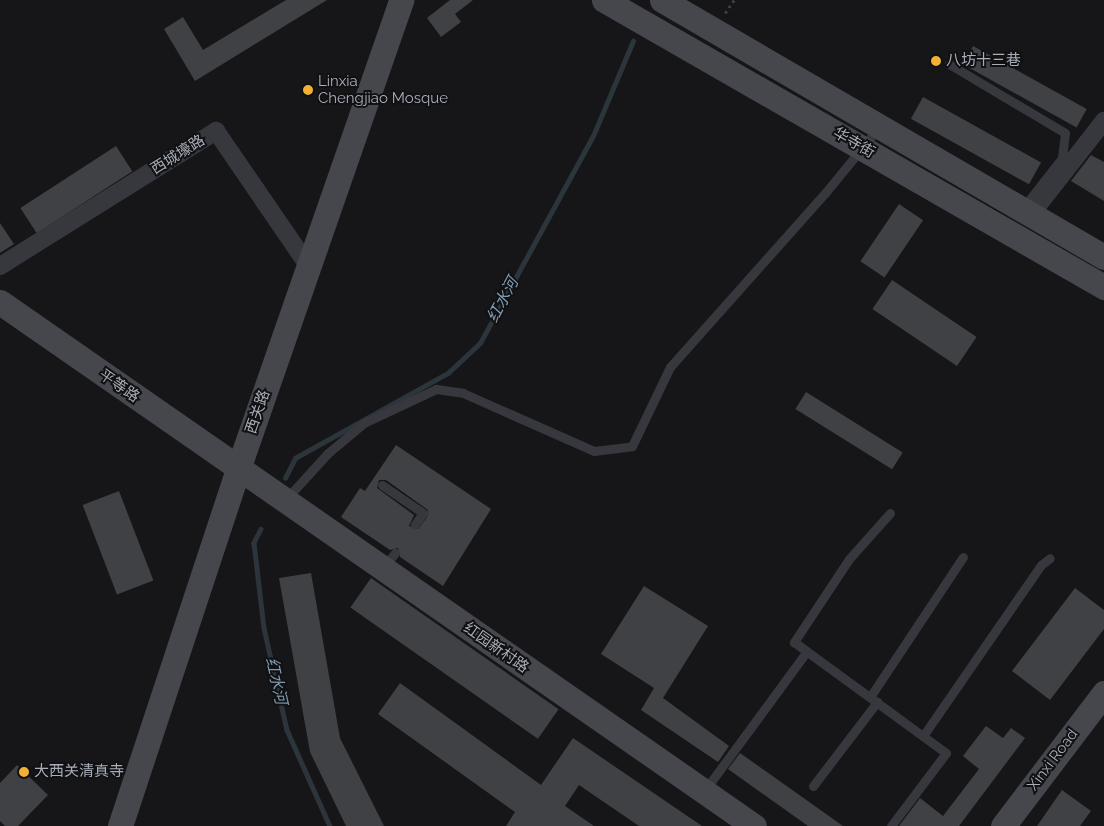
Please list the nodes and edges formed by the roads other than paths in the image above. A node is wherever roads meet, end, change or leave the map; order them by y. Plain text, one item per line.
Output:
1 (604, 0) edge
2 (662, 0) edge
3 (405, 4) edge
4 (949, 64) dead end
5 (1104, 121) edge
6 (879, 127) junction
7 (1027, 211) junction
8 (1104, 257) edge
9 (0, 266) edge
10 (309, 267) junction
11 (1104, 287) edge
12 (0, 302) edge
13 (238, 470) junction
14 (382, 485) dead end
15 (284, 501) junction
16 (890, 513) dead end
17 (415, 524) dead end
18 (963, 557) dead end
19 (1050, 558) dead end
20 (807, 651) junction
21 (1104, 693) edge
22 (873, 699) junction
23 (923, 736) junction
24 (813, 786) dead end
25 (704, 791) junction
26 (120, 826) edge
27 (754, 826) edge
28 (891, 826) edge
29 (1003, 826) edge

1 - 11 main road, 华寺街
2 - 6 main road, 华寺街
3 - 10 main road, 西关路
4 - 7 lane
5 - 7 street
6 - 7 main road, 华寺街
6 - 15 lane
7 - 8 main road, 华寺街
9 - 10 street, 西城壕路
10 - 13 main road, 西关路
12 - 13 main road, 平等路
13 - 15 main road, 红园新村路
13 - 26 main road, 西关路
14 - 17 lane
15 - 25 main road, 红园新村路
16 - 20 lane
18 - 22 lane
19 - 23 lane
20 - 22 lane
20 - 25 lane
21 - 29 main road, Xinxi Road
22 - 23 lane
22 - 24 lane
23 - 28 lane
25 - 27 main road, 红园新村路

